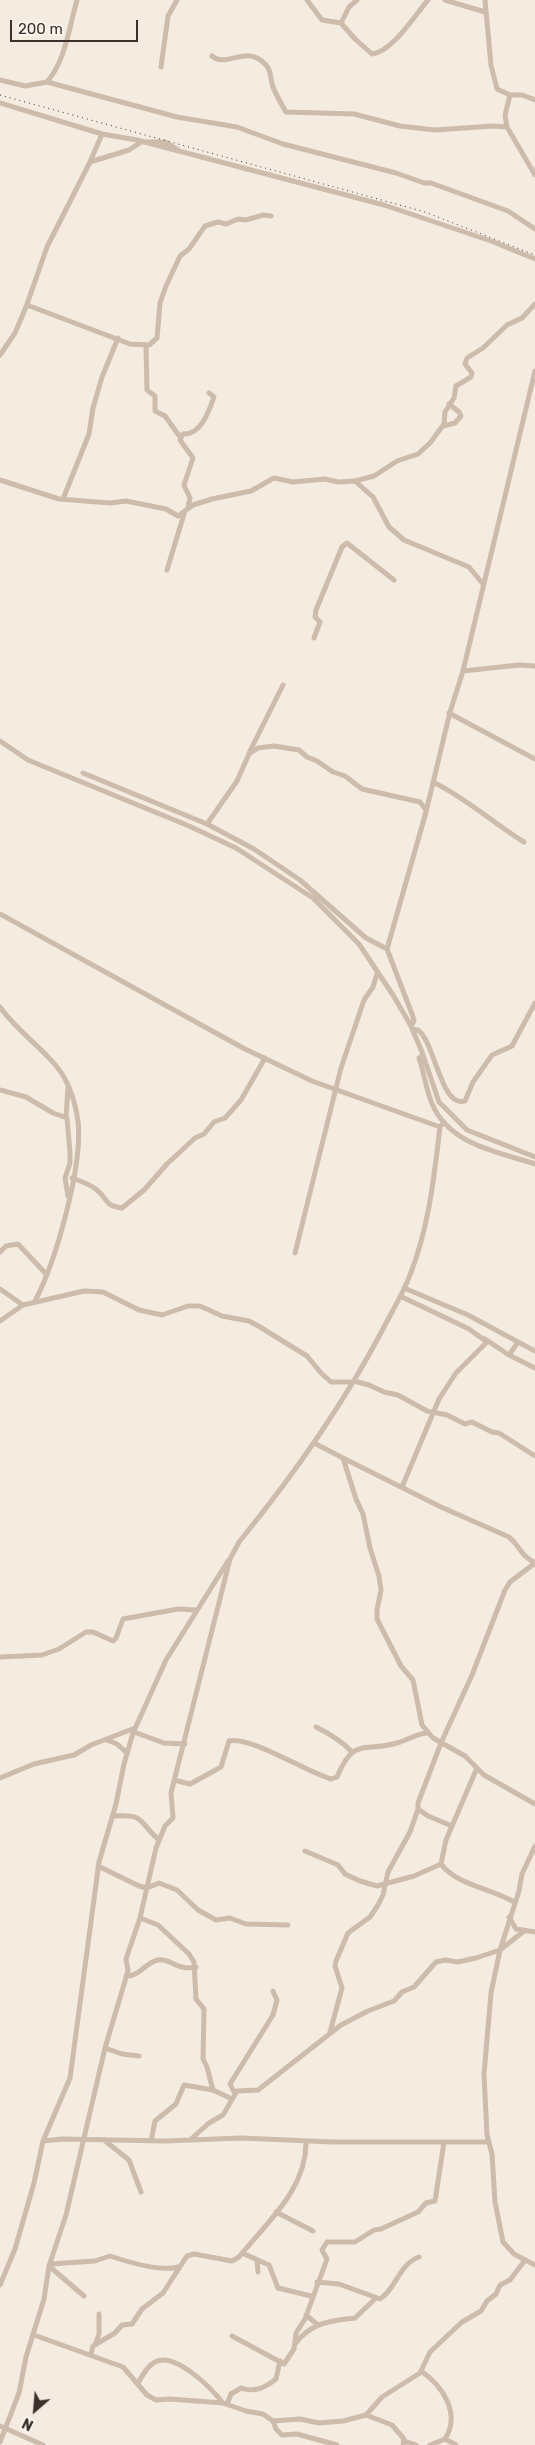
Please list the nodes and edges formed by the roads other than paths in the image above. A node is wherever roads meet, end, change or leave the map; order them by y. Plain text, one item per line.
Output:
1 (77, 0) edge
2 (177, 0) edge
3 (307, 0) edge
4 (357, 0) edge
5 (428, 0) edge
6 (445, 0) edge
7 (485, 0) edge
8 (485, 12) junction
9 (341, 22) junction
10 (212, 56) dead end
11 (161, 67) dead end
12 (0, 80) edge
13 (47, 82) junction
14 (510, 95) junction
15 (535, 100) edge
16 (0, 103) edge
17 (507, 128) junction
18 (102, 134) junction
19 (142, 142) junction
20 (90, 162) junction
21 (535, 175) edge
22 (271, 216) dead end
23 (535, 230) edge
24 (535, 260) edge
25 (535, 304) edge
26 (27, 305) junction
27 (118, 338) junction
28 (146, 345) junction
29 (0, 355) edge
30 (535, 371) edge
31 (209, 393) dead end
32 (449, 404) junction
33 (443, 426) junction
34 (180, 437) junction
35 (0, 480) edge
36 (355, 481) junction
37 (64, 499) junction
38 (186, 509) junction
39 (167, 570) dead end
40 (394, 580) dead end
41 (483, 584) junction
42 (314, 638) dead end
43 (535, 666) edge
44 (463, 671) junction
45 (282, 685) dead end
46 (450, 713) junction
47 (0, 741) edge
48 (249, 754) junction
49 (535, 759) edge
50 (83, 773) dead end
51 (433, 782) junction
52 (426, 810) junction
53 (207, 824) junction
54 (524, 842) dead end
55 (0, 914) edge
56 (374, 943) junction
57 (362, 949) junction
58 (387, 949) junction
59 (377, 974) junction
60 (535, 1003) edge
61 (0, 1007) edge
62 (412, 1028) junction
63 (423, 1055) junction
64 (265, 1058) junction
65 (68, 1085) junction
66 (0, 1090) edge
67 (336, 1090) junction
68 (66, 1117) junction
69 (442, 1125) junction
70 (535, 1157) edge
71 (535, 1164) edge
72 (72, 1178) junction
73 (68, 1199) junction
74 (0, 1252) edge
75 (295, 1253) dead end
76 (47, 1275) junction
77 (404, 1288) junction
78 (0, 1289) edge
79 (400, 1296) junction
80 (34, 1301) junction
81 (23, 1305) junction
82 (0, 1321) edge
83 (485, 1339) junction
84 (518, 1342) junction
85 (535, 1351) edge
86 (509, 1355) junction
87 (535, 1368) edge
88 (353, 1382) junction
89 (433, 1413) junction
90 (314, 1443) junction
91 (535, 1456) edge
92 (343, 1458) junction
93 (402, 1487) junction
94 (230, 1559) junction
95 (535, 1563) edge
96 (196, 1610) junction
97 (0, 1657) edge
98 (316, 1727) dead end
99 (134, 1730) junction
100 (427, 1733) junction
101 (105, 1740) junction
102 (441, 1743) junction
103 (185, 1744) junction
104 (352, 1752) junction
105 (127, 1753) junction
106 (477, 1768) junction
107 (0, 1778) edge
108 (174, 1780) junction
109 (535, 1804) edge
110 (418, 1809) junction
111 (112, 1816) junction
112 (452, 1826) junction
113 (159, 1840) junction
114 (535, 1846) edge
115 (305, 1851) dead end
116 (441, 1864) junction
117 (98, 1866) junction
118 (384, 1884) junction
119 (147, 1888) junction
120 (514, 1902) junction
121 (143, 1917) junction
122 (509, 1917) junction
123 (288, 1926) dead end
124 (524, 1931) junction
125 (535, 1932) edge
126 (500, 1950) junction
127 (196, 1967) junction
128 (126, 1976) junction
129 (273, 1991) dead end
130 (330, 2033) junction
131 (105, 2048) junction
132 (139, 2056) dead end
133 (213, 2090) junction
134 (233, 2096) junction
135 (83, 2139) junction
136 (104, 2140) junction
137 (43, 2141) junction
138 (151, 2141) junction
139 (190, 2141) junction
140 (306, 2141) junction
141 (444, 2142) junction
142 (488, 2142) junction
143 (141, 2192) dead end
144 (276, 2212) junction
145 (313, 2231) dead end
146 (242, 2253) junction
147 (419, 2257) dead end
148 (257, 2260) junction
149 (525, 2260) junction
150 (49, 2265) junction
151 (535, 2265) edge
152 (178, 2267) junction
153 (258, 2272) dead end
154 (317, 2282) junction
155 (0, 2285) edge
156 (84, 2296) dead end
157 (311, 2296) junction
158 (376, 2298) junction
159 (99, 2314) dead end
160 (306, 2315) junction
161 (318, 2325) junction
162 (34, 2335) junction
163 (232, 2336) dead end
164 (295, 2344) junction
165 (96, 2345) junction
166 (91, 2354) junction
167 (280, 2361) junction
168 (422, 2371) junction
169 (138, 2383) junction
170 (225, 2403) junction
171 (366, 2415) junction
172 (273, 2421) junction
173 (0, 2426) edge
174 (6, 2429) junction
175 (445, 2439) junction
176 (0, 2442) edge
177 (404, 2443) edge
178 (43, 2445) edge
179 (336, 2445) edge
180 (416, 2445) edge
181 (430, 2445) edge
182 (456, 2445) edge

1 - 13 street
2 - 11 street
3 - 9 street
4 - 9 street
5 - 9 street
6 - 8 street
7 - 8 street
8 - 14 street
10 - 17 street
12 - 13 street
13 - 23 street
14 - 15 street
14 - 17 street
16 - 18 street
17 - 21 street
18 - 19 street
18 - 20 street
19 - 20 street
19 - 24 street
20 - 26 street
22 - 28 street
25 - 32 street
26 - 27 street
26 - 29 street
27 - 28 street
27 - 37 street
28 - 34 street
30 - 41 street
31 - 34 street
32 - 33 street
32 - 33 street
33 - 36 street
34 - 38 street
35 - 37 street
36 - 38 street
36 - 41 street
37 - 38 street
38 - 39 street
40 - 42 street
41 - 44 street
43 - 44 street
44 - 46 street
45 - 48 street
46 - 49 street
46 - 51 street
47 - 57 street
48 - 52 street
48 - 53 street
50 - 53 street
51 - 52 street
51 - 54 street
52 - 58 street
53 - 56 street
55 - 64 street
56 - 57 street
56 - 58 street
57 - 59 street
58 - 62 street
59 - 62 street
59 - 67 street
60 - 62 street
61 - 65 street
62 - 63 street
63 - 69 street
63 - 70 street
64 - 67 street
64 - 72 street
65 - 68 street
65 - 72 street
66 - 68 street
67 - 69 street
67 - 75 street
68 - 73 street
69 - 71 street
69 - 77 street
72 - 73 street
73 - 76 street
74 - 76 street
76 - 80 street
77 - 79 street
77 - 84 street
78 - 81 street
79 - 83 street
79 - 88 street
80 - 81 street
80 - 88 street
81 - 82 street
83 - 86 street
83 - 89 street
84 - 85 street
84 - 86 street
86 - 87 street
88 - 89 street
88 - 90 street
89 - 91 street
89 - 93 street
90 - 92 street
90 - 94 street
92 - 93 street
92 - 100 street
93 - 95 street
94 - 96 street
94 - 103 street
95 - 102 street
96 - 97 street
96 - 99 street
98 - 104 street
99 - 101 street
99 - 103 street
99 - 105 street
100 - 102 street
100 - 104 street
101 - 105 street
101 - 107 street
102 - 106 street
102 - 110 street
103 - 108 street
104 - 108 street
105 - 111 street
106 - 109 street
106 - 112 street
108 - 113 street
110 - 112 street
110 - 118 street
111 - 113 street
111 - 117 street
112 - 116 street
113 - 119 street
114 - 120 street
115 - 118 street
116 - 118 street
116 - 120 street
117 - 119 street
117 - 137 street
118 - 130 street
119 - 121 street
119 - 123 street
120 - 122 street
121 - 127 street
121 - 128 street
122 - 124 street
122 - 126 street
124 - 125 street
124 - 126 street
126 - 130 street
126 - 142 street
127 - 128 street
127 - 133 street
128 - 131 street
129 - 134 street
130 - 134 street
131 - 132 street
131 - 135 street
133 - 134 street
133 - 138 street
134 - 139 street
135 - 136 street
135 - 137 street
135 - 150 street
136 - 138 street
136 - 143 street
137 - 155 street
138 - 139 street
139 - 140 street
140 - 141 street
140 - 144 street
141 - 142 street
141 - 154 street
142 - 149 street
144 - 145 street
144 - 146 street
146 - 148 street
146 - 152 street
147 - 158 street
148 - 153 street
148 - 157 street
149 - 151 street
149 - 168 street
150 - 152 street
150 - 156 street
150 - 162 street
152 - 165 street
154 - 157 street
154 - 158 street
157 - 160 street
158 - 161 street
159 - 165 street
160 - 161 street
160 - 164 street
161 - 164 street
162 - 166 street
162 - 174 street
163 - 167 street
164 - 167 street
165 - 166 street
166 - 169 street
167 - 170 street
168 - 171 street
168 - 175 street
169 - 170 street
169 - 170 street
170 - 172 street
171 - 172 street
171 - 177 street
172 - 179 street
173 - 174 street
174 - 176 street
174 - 178 street
175 - 181 street
175 - 182 street
177 - 180 street

